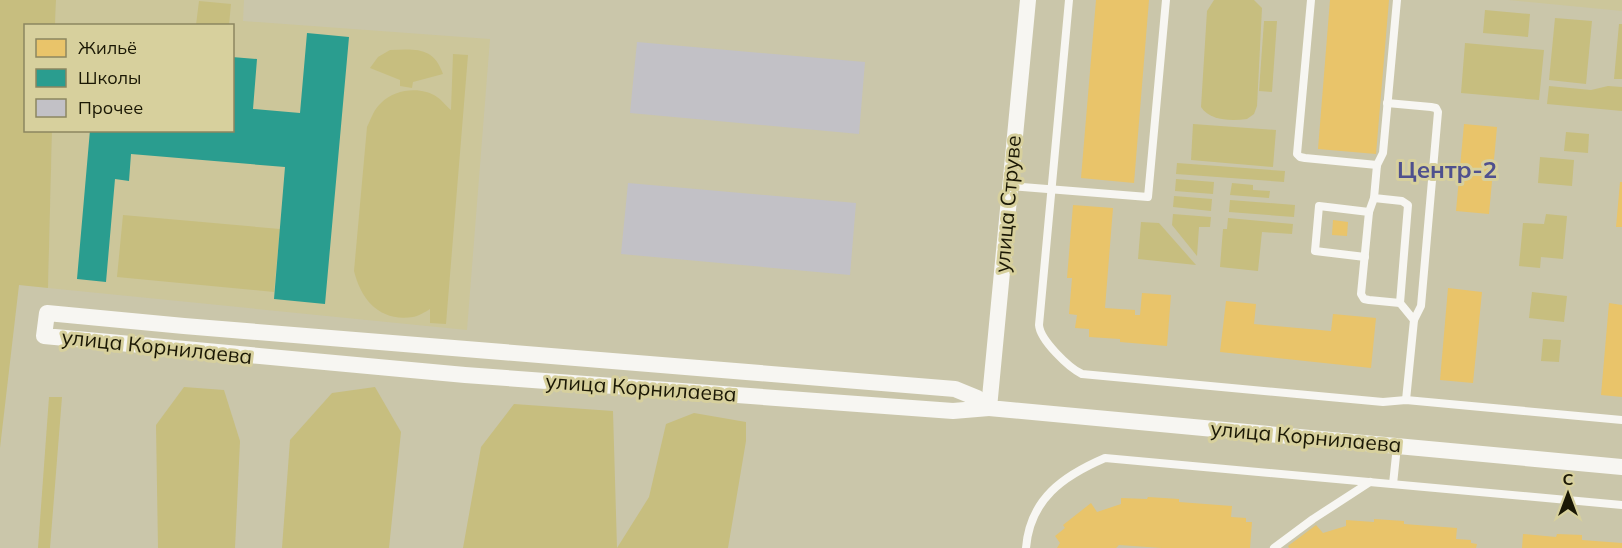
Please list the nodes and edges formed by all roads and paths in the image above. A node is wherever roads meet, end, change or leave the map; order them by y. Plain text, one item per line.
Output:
1 (1028, 0) edge
2 (1069, 0) edge
3 (1166, 0) edge
4 (1311, 0) edge
5 (1397, 0) edge
6 (1388, 103) junction
7 (1377, 165) junction
8 (1010, 186) junction
9 (1052, 189) junction
10 (1374, 198) junction
11 (1369, 212) junction
12 (1365, 256) junction
13 (1400, 303) junction
14 (1414, 320) junction
15 (1406, 400) junction
16 (989, 408) junction
17 (1622, 420) edge
18 (1396, 446) junction
19 (1622, 466) edge
20 (1371, 482) junction
21 (1393, 484) junction
22 (1622, 505) edge
23 (1026, 548) edge
24 (1274, 548) edge

1 - 8 street, улица Струве
2 - 9 lane
3 - 9 lane
4 - 7 lane
5 - 6 lane
6 - 7 lane
6 - 14 lane
7 - 10 lane
8 - 9 lane
8 - 16 street, улица Струве
9 - 15 lane
10 - 11 lane
10 - 13 lane
11 - 12 lane
11 - 12 lane
12 - 13 lane
13 - 14 lane
14 - 15 lane
15 - 17 lane
16 - 16 street, улица Корнилаева
16 - 18 street, улица Корнилаева
18 - 19 street, улица Корнилаева
18 - 21 lane
20 - 21 lane
20 - 23 lane
20 - 24 lane
21 - 22 lane

